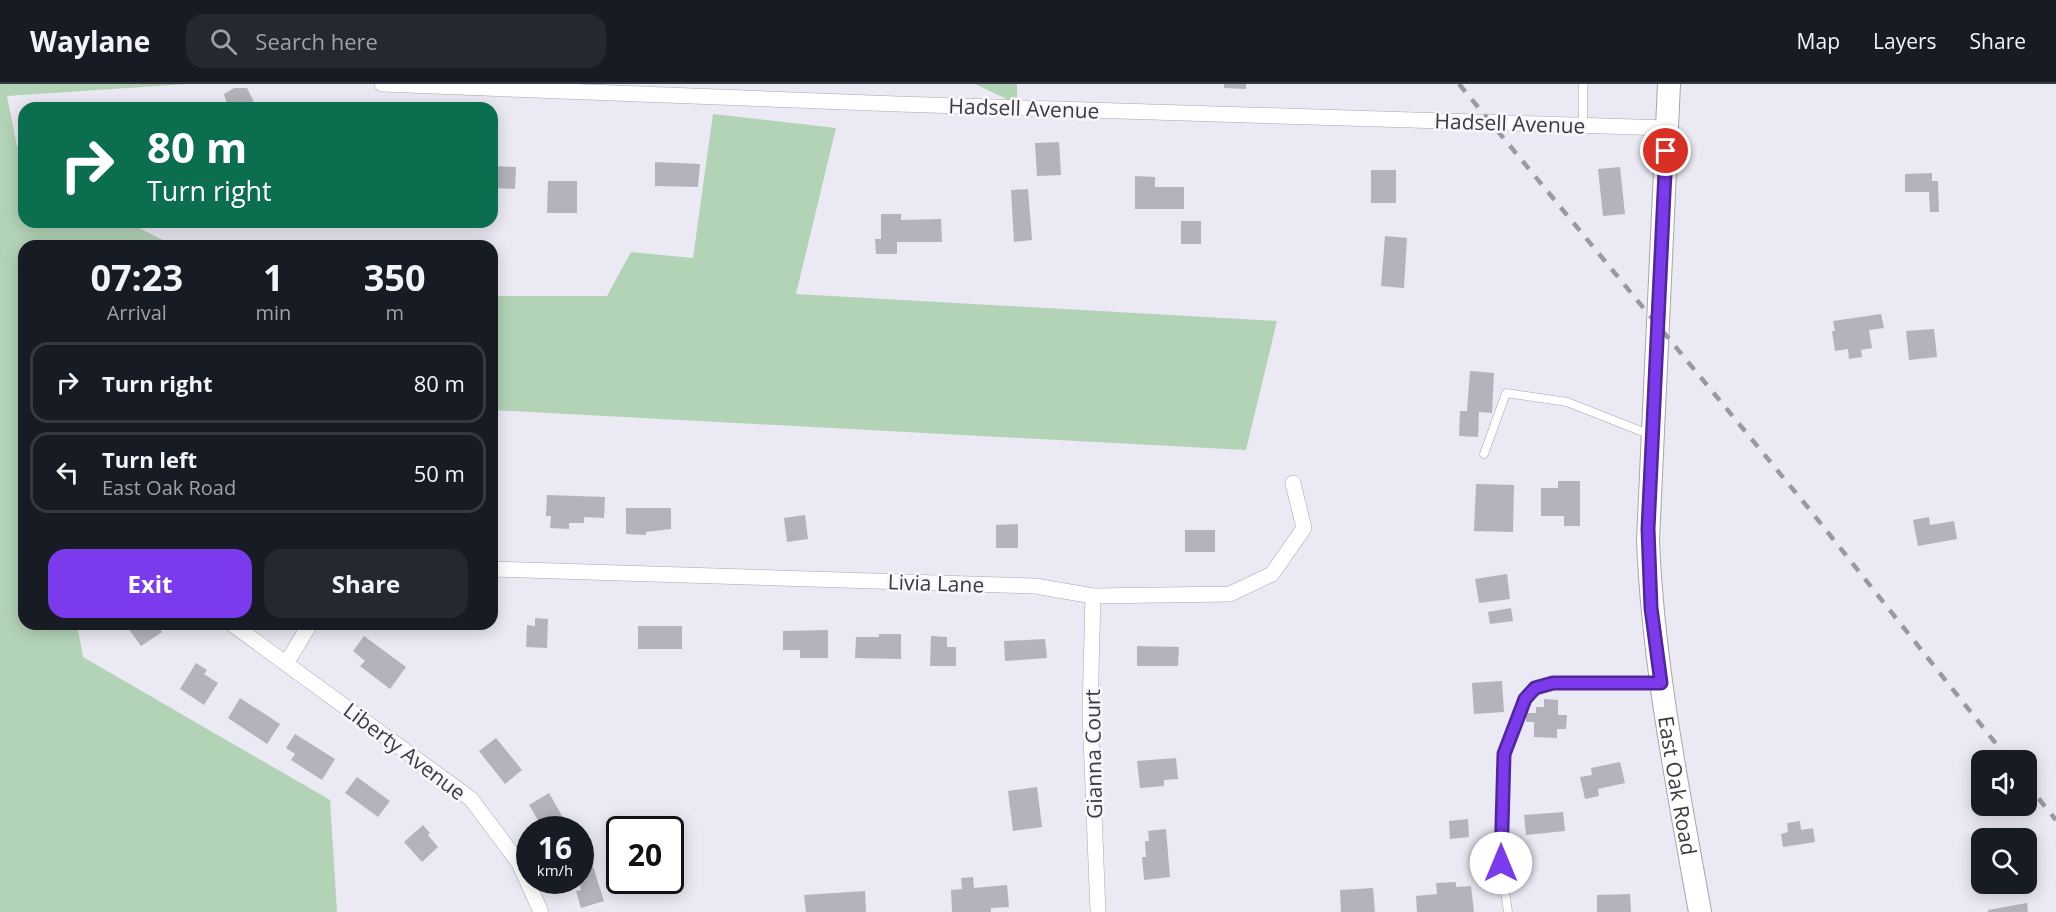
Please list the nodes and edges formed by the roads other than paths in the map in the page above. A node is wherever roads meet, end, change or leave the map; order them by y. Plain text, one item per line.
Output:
1 (382, 84) edge
2 (1583, 84) edge
3 (1669, 84) edge
4 (1583, 126) junction
5 (1667, 128) junction
6 (1653, 435) junction
7 (1485, 454) dead end
8 (1293, 483) dead end
9 (498, 569) edge
10 (1093, 596) junction
11 (241, 630) edge
12 (306, 630) edge
13 (286, 662) junction
14 (1661, 683) junction
15 (541, 912) edge
16 (1098, 912) edge
17 (1508, 912) edge
18 (1700, 912) edge

1 - 4 street, Hadsell Avenue
2 - 4 lane
3 - 5 street, East Oak Road
4 - 5 street, Hadsell Avenue
5 - 6 street, East Oak Road
6 - 7 lane
6 - 14 street, East Oak Road
8 - 10 street, Livia Lane
9 - 10 street, Livia Lane
10 - 16 street, Gianna Court
11 - 13 street, Liberty Avenue
12 - 13 street
13 - 15 street, Liberty Avenue
14 - 17 lane
14 - 18 street, East Oak Road

